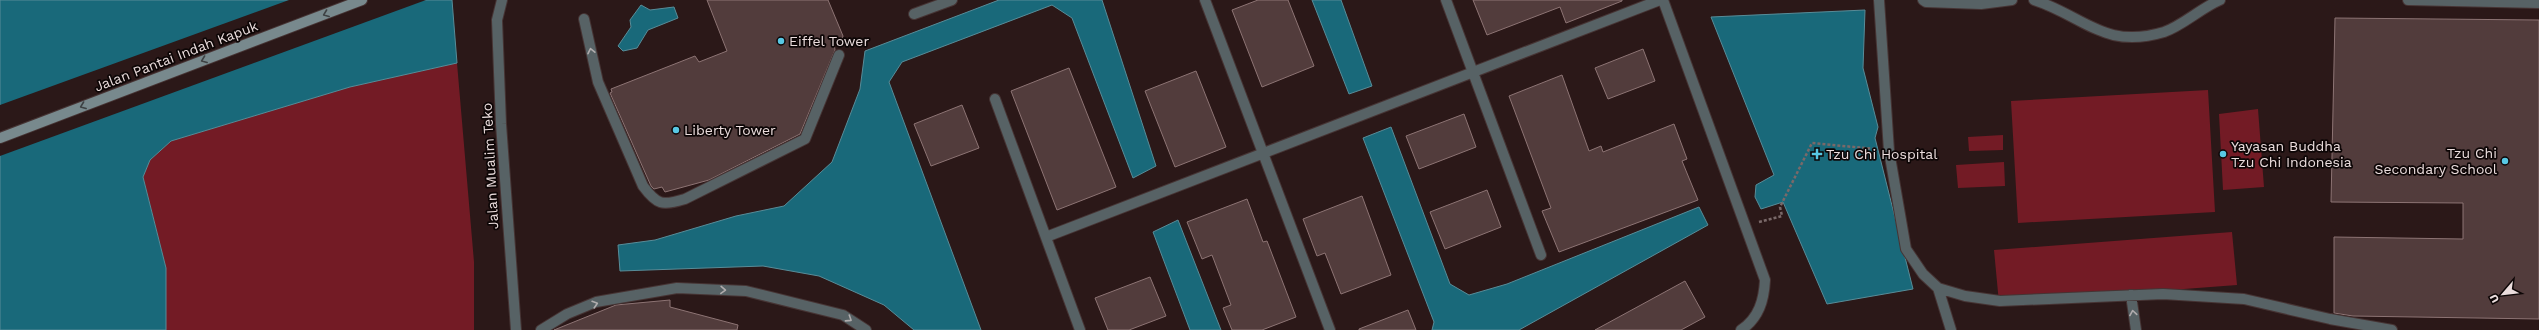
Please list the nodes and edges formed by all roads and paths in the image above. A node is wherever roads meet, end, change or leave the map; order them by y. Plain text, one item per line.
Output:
1 (362, 0) edge
2 (502, 0) edge
3 (952, 0) edge
4 (1205, 0) edge
5 (1446, 0) edge
6 (1662, 0) edge
7 (1879, 0) edge
8 (1923, 0) edge
9 (2012, 0) edge
10 (2034, 0) edge
11 (2220, 0) edge
12 (2408, 0) edge
13 (2539, 3) edge
14 (914, 14) dead end
15 (584, 19) dead end
16 (839, 55) dead end
17 (1474, 72) junction
18 (995, 99) dead end
19 (0, 138) edge
20 (1880, 150) dead end
21 (1263, 153) junction
22 (1756, 214) dead end
23 (1046, 236) junction
24 (1541, 255) dead end
25 (1938, 288) junction
26 (2130, 295) junction
27 (516, 330) edge
28 (541, 330) edge
29 (866, 330) edge
30 (1080, 330) edge
31 (1330, 330) edge
32 (1741, 330) edge
33 (1951, 330) edge
34 (2136, 330) edge
35 (2392, 330) edge

1 -> 19 main road, Jalan Pantai Indah Kapuk
2 - 27 street, Jalan Mualim Teko
3 - 14 street
4 - 21 street
5 - 17 street
6 - 17 street
6 - 32 street
7 - 25 street
8 - 9 street
10 - 11 street
12 - 13 street
16 -> 15 street
17 - 21 street
17 - 24 street
18 - 23 street
20 - 22 path
21 - 23 street
21 - 31 street
23 - 30 street
25 - 26 street
25 - 33 street
34 -> 26 street
26 - 35 street
28 -> 29 street

